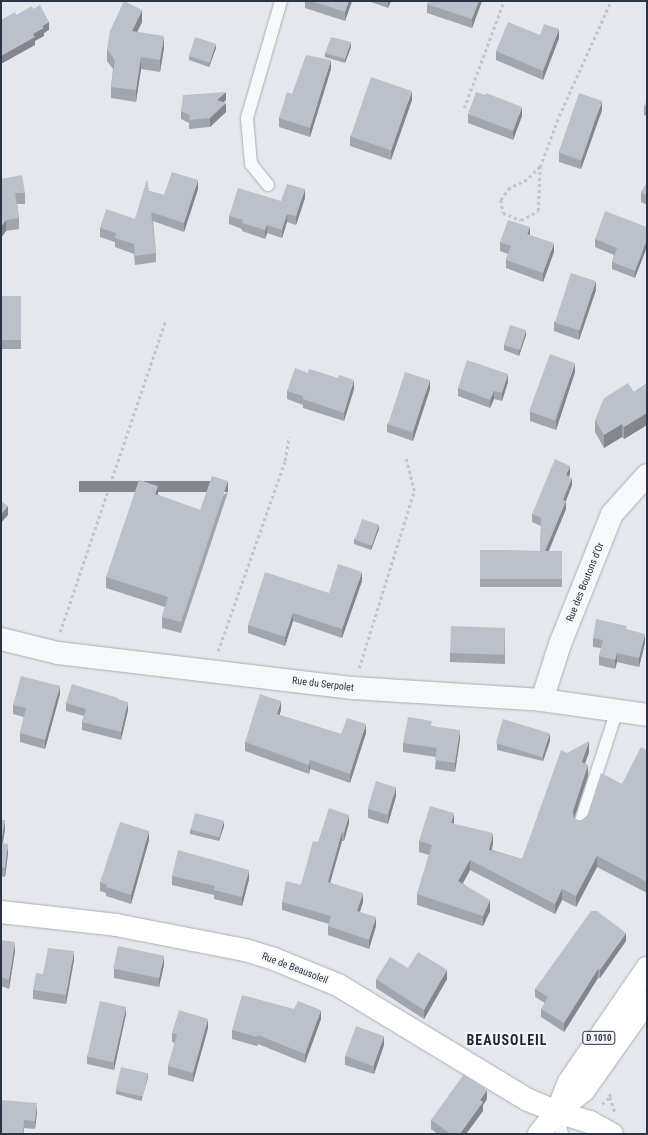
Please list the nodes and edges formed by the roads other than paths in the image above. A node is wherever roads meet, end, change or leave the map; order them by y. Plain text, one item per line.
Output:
1 (281, 1) edge
2 (268, 185) dead end
3 (647, 475) edge
4 (1, 639) edge
5 (542, 700) junction
6 (617, 710) junction
7 (647, 715) edge
8 (580, 824) edge
9 (1, 912) edge
10 (647, 968) edge
11 (647, 984) edge
12 (647, 1001) edge
13 (557, 1112) junction
14 (539, 1134) edge
15 (562, 1134) edge
16 (612, 1134) edge

1 - 2 lane
3 - 5 street, Rue des Boutons d'Or
4 - 5 street, Rue du Serpolet
5 - 6 street, Rue du Serpolet
6 - 7 street, Rue du Serpolet
6 - 8 lane
9 - 13 street, Rue de Beausoleil
10 - 13 street, D 1010
11 - 13 street
12 - 13 street, D 1010
13 - 14 street, D 1010
13 - 15 lane
13 - 16 street, Rue de Beausoleil

